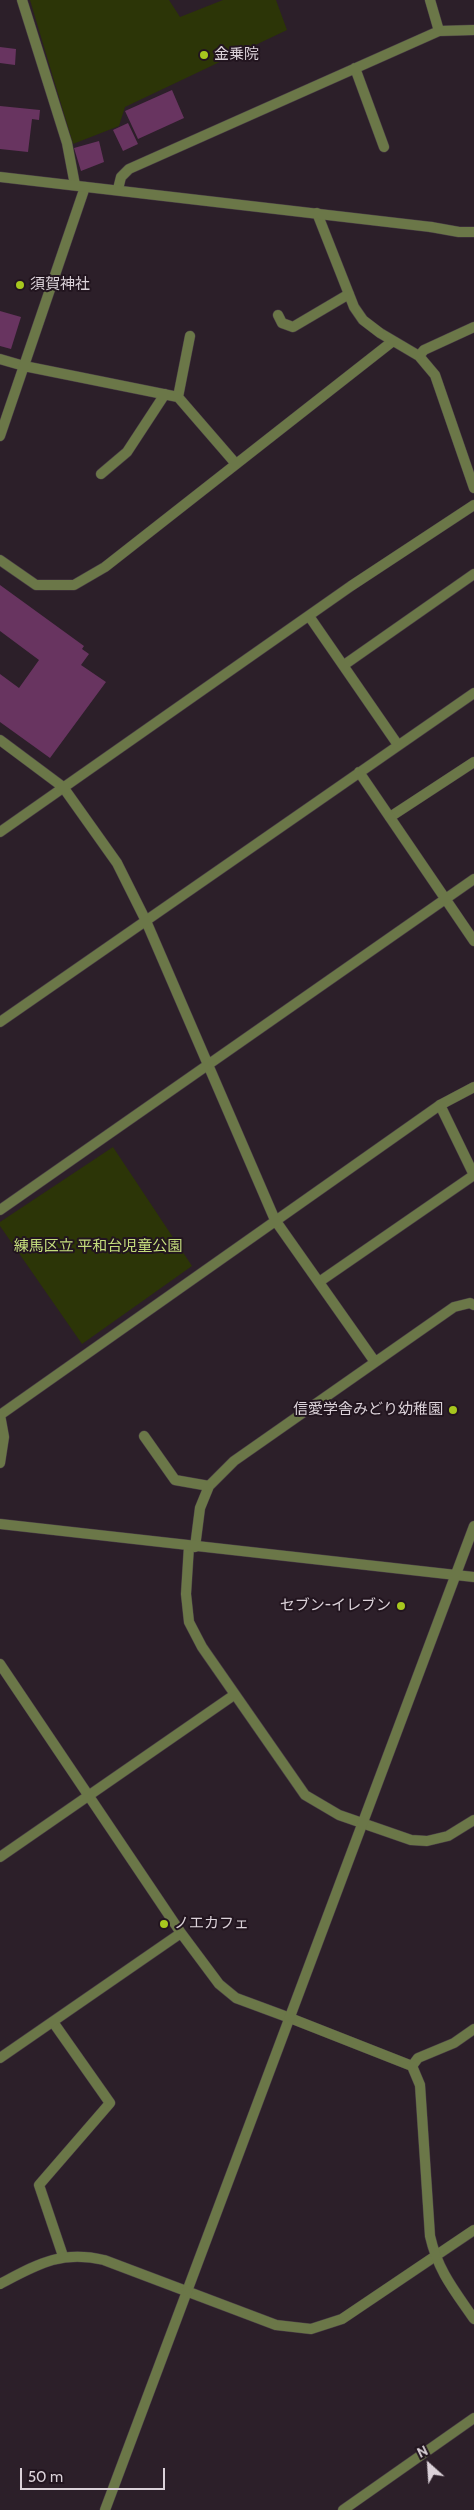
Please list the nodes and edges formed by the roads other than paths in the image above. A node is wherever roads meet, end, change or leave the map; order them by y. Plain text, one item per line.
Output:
1 (22, 0) edge
2 (430, 0) edge
3 (474, 30) edge
4 (439, 31) junction
5 (355, 68) junction
6 (384, 147) dead end
7 (0, 177) edge
8 (80, 186) junction
9 (118, 189) junction
10 (317, 213) junction
11 (474, 232) edge
12 (349, 294) junction
13 (278, 314) dead end
14 (474, 327) edge
15 (190, 336) dead end
16 (393, 341) junction
17 (419, 356) junction
18 (0, 359) edge
19 (24, 366) junction
20 (165, 394) junction
21 (178, 397) junction
22 (0, 436) edge
23 (236, 464) junction
24 (100, 474) dead end
25 (474, 488) edge
26 (474, 505) edge
27 (0, 560) edge
28 (474, 574) edge
29 (309, 616) junction
30 (344, 665) junction
31 (474, 693) edge
32 (0, 740) edge
33 (398, 745) junction
34 (474, 762) edge
35 (359, 772) junction
36 (63, 787) junction
37 (390, 817) junction
38 (0, 832) edge
39 (474, 880) edge
40 (447, 899) junction
41 (146, 922) junction
42 (474, 941) edge
43 (0, 1022) edge
44 (206, 1064) junction
45 (474, 1087) edge
46 (440, 1105) junction
47 (474, 1175) edge
48 (0, 1210) edge
49 (275, 1220) junction
50 (319, 1282) junction
51 (474, 1305) edge
52 (375, 1362) junction
53 (0, 1415) edge
54 (144, 1436) dead end
55 (0, 1463) edge
56 (209, 1486) junction
57 (0, 1524) edge
58 (474, 1526) edge
59 (192, 1546) junction
60 (456, 1576) junction
61 (474, 1577) edge
62 (0, 1664) edge
63 (234, 1695) junction
64 (88, 1796) junction
65 (474, 1820) edge
66 (364, 1824) junction
67 (0, 1857) edge
68 (181, 1933) junction
69 (290, 2018) junction
70 (53, 2022) junction
71 (474, 2029) edge
72 (0, 2058) edge
73 (412, 2066) junction
74 (474, 2230) edge
75 (64, 2256) junction
76 (435, 2257) junction
77 (0, 2284) edge
78 (186, 2291) junction
79 (474, 2319) edge
80 (474, 2418) edge
81 (105, 2510) edge
82 (343, 2510) edge

1 - 8 street
2 - 4 street
3 - 4 street
4 - 5 street
5 - 6 street
5 - 9 street
7 - 8 street
8 - 9 street
8 - 19 street
9 - 10 street
10 - 11 street
10 - 12 street
12 - 13 street
12 - 16 street
14 - 17 street
15 - 21 street
16 - 17 street
16 - 23 street
17 - 25 street
18 - 19 street
19 - 20 street
19 - 22 street
20 - 21 street
20 - 24 street
21 - 23 street
23 - 27 street
26 - 29 street
28 - 30 street
29 - 30 street
29 - 36 street
30 - 33 street
31 - 33 street
32 - 36 street
33 - 35 street
34 - 37 street
35 - 37 street
35 - 41 street
36 - 38 street
36 - 41 street
37 - 40 street
39 - 40 street
40 - 42 street
40 - 44 street
41 - 43 street
41 - 44 street
44 - 48 street
44 - 49 street
45 - 46 street
46 - 47 street
46 - 49 street
47 - 50 street
49 - 50 street
49 - 53 street
50 - 52 street
51 - 52 street
52 - 56 street
53 - 55 street
54 - 56 street
56 - 59 street
57 - 59 street
58 - 60 street
59 - 60 street
59 - 63 street
60 - 61 street
60 - 66 street
62 - 64 street
63 - 64 street
63 - 66 street
64 - 67 street
64 - 68 street
65 - 66 street
66 - 69 street
68 - 69 street
68 - 70 street
69 - 73 street
69 - 78 street
70 - 72 street
70 - 75 street
71 - 73 street
73 - 76 street
74 - 76 street
75 - 77 street
75 - 78 street
76 - 78 street
76 - 79 street
78 - 81 street
80 - 82 street

